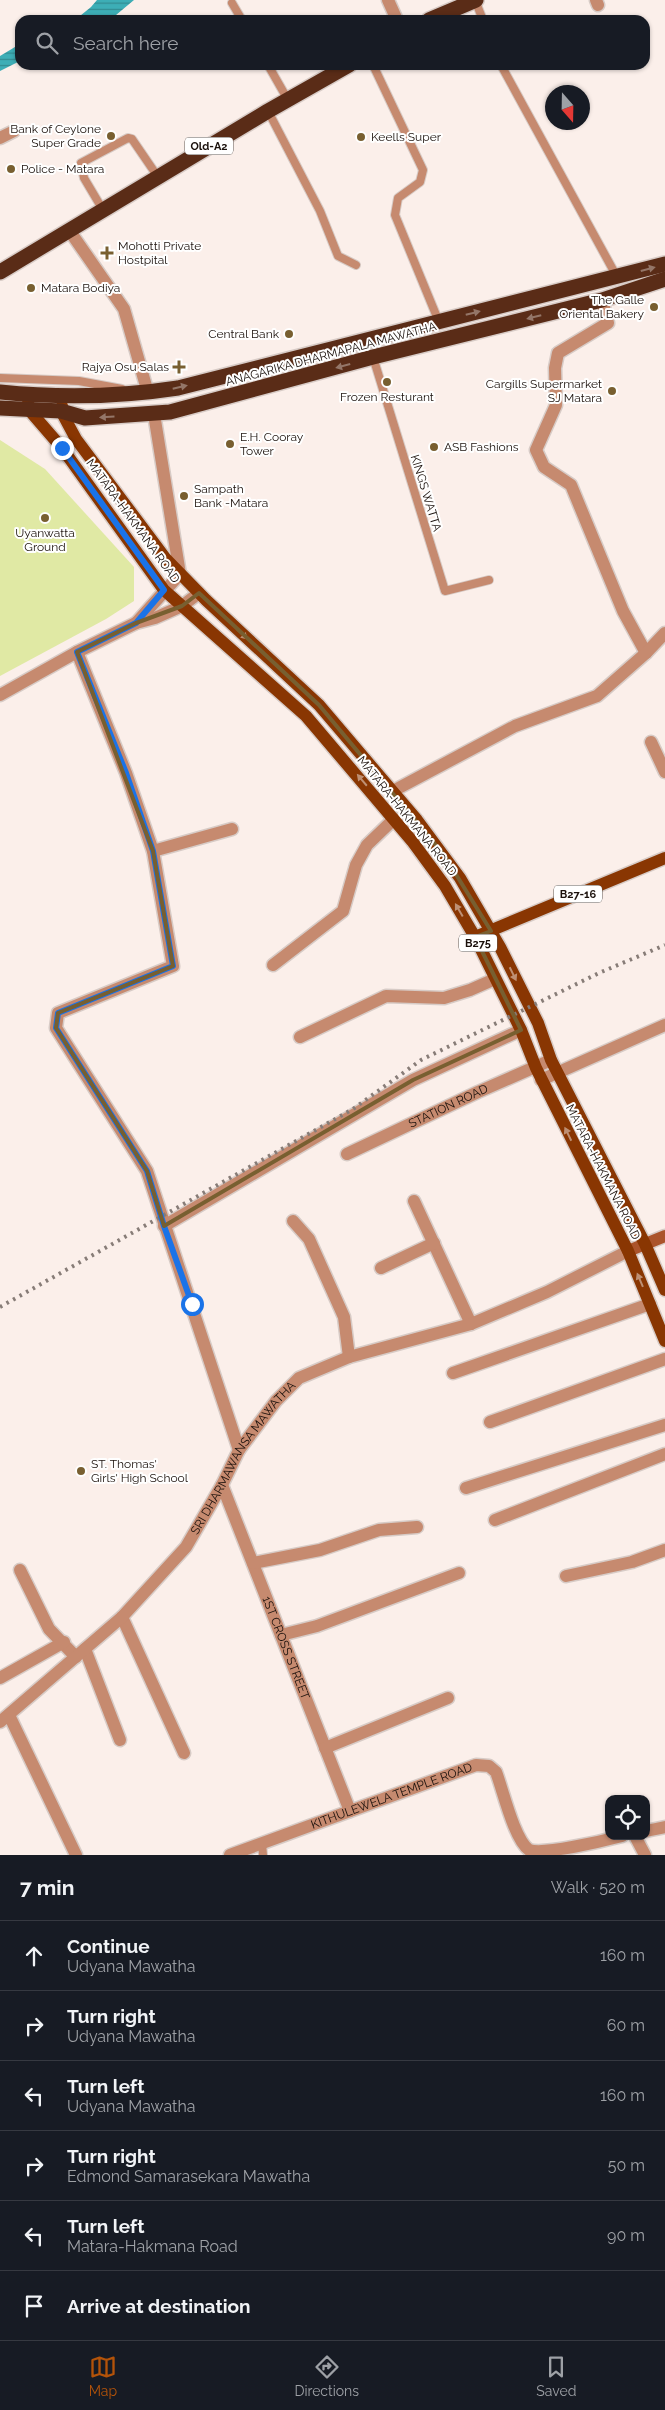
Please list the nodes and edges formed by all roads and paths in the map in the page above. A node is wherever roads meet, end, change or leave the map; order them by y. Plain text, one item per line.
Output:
1 (388, 0) edge
2 (475, 0) edge
3 (232, 3) dead end
4 (239, 15) edge
5 (395, 15) edge
6 (440, 15) edge
7 (481, 15) edge
8 (271, 70) edge
9 (341, 70) edge
10 (375, 70) edge
11 (504, 70) edge
12 (288, 100) junction
13 (268, 111) junction
14 (14, 131) dead end
15 (0, 138) edge
16 (158, 177) junction
17 (103, 210) junction
18 (69, 230) junction
19 (665, 264) edge
20 (356, 266) dead end
21 (0, 272) edge
22 (617, 277) junction
23 (665, 279) edge
24 (602, 300) junction
25 (438, 322) junction
26 (373, 357) junction
27 (0, 378) edge
28 (0, 392) edge
29 (148, 393) junction
30 (25, 394) junction
31 (62, 403) junction
32 (0, 408) edge
33 (30, 410) junction
34 (154, 414) junction
35 (180, 574) junction
36 (489, 580) dead end
37 (164, 590) junction
38 (199, 594) junction
39 (182, 606) junction
40 (136, 623) junction
41 (665, 633) edge
42 (77, 652) junction
43 (646, 654) junction
44 (0, 694) edge
45 (652, 742) dead end
46 (665, 772) edge
47 (393, 791) junction
48 (394, 820) junction
49 (232, 829) dead end
50 (153, 851) junction
51 (665, 858) edge
52 (491, 931) junction
53 (475, 937) junction
54 (273, 965) dead end
55 (495, 979) junction
56 (665, 1025) edge
57 (521, 1030) junction
58 (300, 1037) dead end
59 (551, 1060) junction
60 (557, 1072) junction
61 (538, 1074) junction
62 (347, 1154) dead end
63 (414, 1201) dead end
64 (293, 1221) dead end
65 (164, 1226) junction
66 (665, 1236) edge
67 (434, 1243) junction
68 (645, 1244) junction
69 (628, 1251) junction
70 (381, 1268) dead end
71 (665, 1290) edge
72 (650, 1304) junction
73 (471, 1324) junction
74 (665, 1341) edge
75 (349, 1357) junction
76 (665, 1359) edge
77 (453, 1373) dead end
78 (490, 1422) dead end
79 (665, 1425) edge
80 (239, 1450) junction
81 (665, 1454) edge
82 (222, 1485) junction
83 (466, 1488) dead end
84 (494, 1520) dead end
85 (417, 1527) dead end
86 (665, 1550) edge
87 (253, 1563) junction
88 (20, 1570) dead end
89 (460, 1573) dead end
90 (566, 1576) dead end
91 (122, 1617) junction
92 (281, 1635) junction
93 (64, 1642) junction
94 (81, 1653) junction
95 (0, 1678) edge
96 (448, 1698) dead end
97 (4, 1718) edge
98 (120, 1740) dead end
99 (326, 1748) junction
100 (184, 1753) dead end
101 (350, 1811) junction
102 (665, 1827) edge
103 (650, 1830) edge
104 (605, 1840) edge
105 (637, 1840) edge
106 (263, 1849) edge
107 (525, 1853) edge
108 (76, 1855) edge
109 (230, 1855) edge
110 (644, 1855) edge

1 - 5 street
2 - 6 highway
2 - 7 lane
3 - 4 lane
8 - 12 lane
9 - 12 highway, Old-A2
10 - 25 lane
11 - 22 lane
12 - 13 highway, Old-A2
13 - 16 highway, Old-A2
13 - 20 lane
14 - 15 street
16 - 17 highway, Old-A2
16 - 17 lane
17 - 18 highway, Old-A2
18 - 21 highway, Old-A2
18 - 29 street
22 -> 19 highway, ANAGARIKA DHARMAPALA MAWATHA
25 -> 22 highway, ANAGARIKA DHARMAPALA MAWATHA
23 - 24 highway, ANAGARIKA DHARMAPALA MAWATHA
24 -> 26 highway, ANAGARIKA DHARMAPALA MAWATHA
24 - 43 street
29 -> 25 highway, ANAGARIKA DHARMAPALA MAWATHA
26 -> 34 highway, ANAGARIKA DHARMAPALA MAWATHA
26 - 36 lane, KINGS WATTA
27 - 29 lane
28 - 30 highway, ANAGARIKA DHARMAPALA MAWATHA
29 - 31 highway, ANAGARIKA DHARMAPALA MAWATHA
30 - 31 highway, ANAGARIKA DHARMAPALA MAWATHA
30 - 33 main road
31 - 33 highway, ANAGARIKA DHARMAPALA MAWATHA
34 -> 31 highway, ANAGARIKA DHARMAPALA MAWATHA
31 - 35 main road, MATARA-HAKMANA ROAD / B275
32 - 33 highway, ANAGARIKA DHARMAPALA MAWATHA
33 - 37 main road, MATARA-HAKMANA ROAD / B275
34 - 35 street
35 - 37 street
35 - 38 main road, MATARA-HAKMANA ROAD / B275
37 - 39 main road, MATARA-HAKMANA ROAD / B275
37 - 40 street
38 - 39 street
38 -> 47 main road, MATARA-HAKMANA ROAD / B275
39 - 40 street
48 -> 39 main road, MATARA-HAKMANA ROAD / B275
40 - 42 street
41 - 43 street
42 - 44 street
42 - 50 street
43 - 47 street
45 - 46 street
47 - 52 main road, MATARA-HAKMANA ROAD / B275
53 -> 48 main road, MATARA-HAKMANA ROAD / B275
48 - 54 street
49 - 50 street
50 - 65 street
51 - 52 main road, B27-16
52 - 53 main road
52 -> 59 main road, MATARA-HAKMANA ROAD / B275
53 - 55 main road, MATARA-HAKMANA ROAD / B275
55 - 57 main road, MATARA-HAKMANA ROAD / B275
55 - 58 street
56 - 60 street, STATION ROAD
57 - 61 main road, MATARA-HAKMANA ROAD / B275
57 - 65 street
59 - 60 main road, MATARA-HAKMANA ROAD / B275
59 - 61 street, STATION ROAD
60 - 61 street, STATION ROAD
60 - 68 main road, MATARA-HAKMANA ROAD / B275
61 - 62 street, STATION ROAD
69 -> 61 main road, MATARA-HAKMANA ROAD / B275
63 - 67 street
64 - 75 street
65 - 80 street
66 - 68 main road
67 - 70 street
67 - 73 street
68 - 69 main road
68 - 71 main road, MATARA-HAKMANA ROAD / B275
72 -> 69 main road, MATARA-HAKMANA ROAD / B275
69 - 73 street, SRI DHARMAWANSA MAWATHA
72 - 74 main road, MATARA-HAKMANA ROAD / B275
72 - 77 street
73 - 75 street, SRI DHARMAWANSA MAWATHA
75 - 80 street, SRI DHARMAWANSA MAWATHA
76 - 78 street
79 - 83 street
80 - 82 street, SRI DHARMAWANSA MAWATHA
81 - 84 street
82 - 87 street, 1ST CROSS STREET
82 - 91 street, SRI DHARMAWANSA MAWATHA
85 - 87 street
86 - 90 street
87 - 92 street, 1ST CROSS STREET
88 - 93 street
89 - 92 street
91 - 94 street, SRI DHARMAWANSA MAWATHA
91 - 100 street
92 - 99 street, 1ST CROSS STREET
93 - 94 street
93 - 95 street
94 - 97 street, SRI DHARMAWANSA MAWATHA
94 - 98 street
96 - 99 street
97 - 108 street
99 - 101 street, 1ST CROSS STREET
101 - 106 street, KITHULEWELA TEMPLE ROAD
101 - 107 street, KITHULEWELA TEMPLE ROAD
102 - 103 street
104 - 107 street, KITHULEWELA TEMPLE ROAD
105 - 110 street
106 - 109 street, KITHULEWELA TEMPLE ROAD

